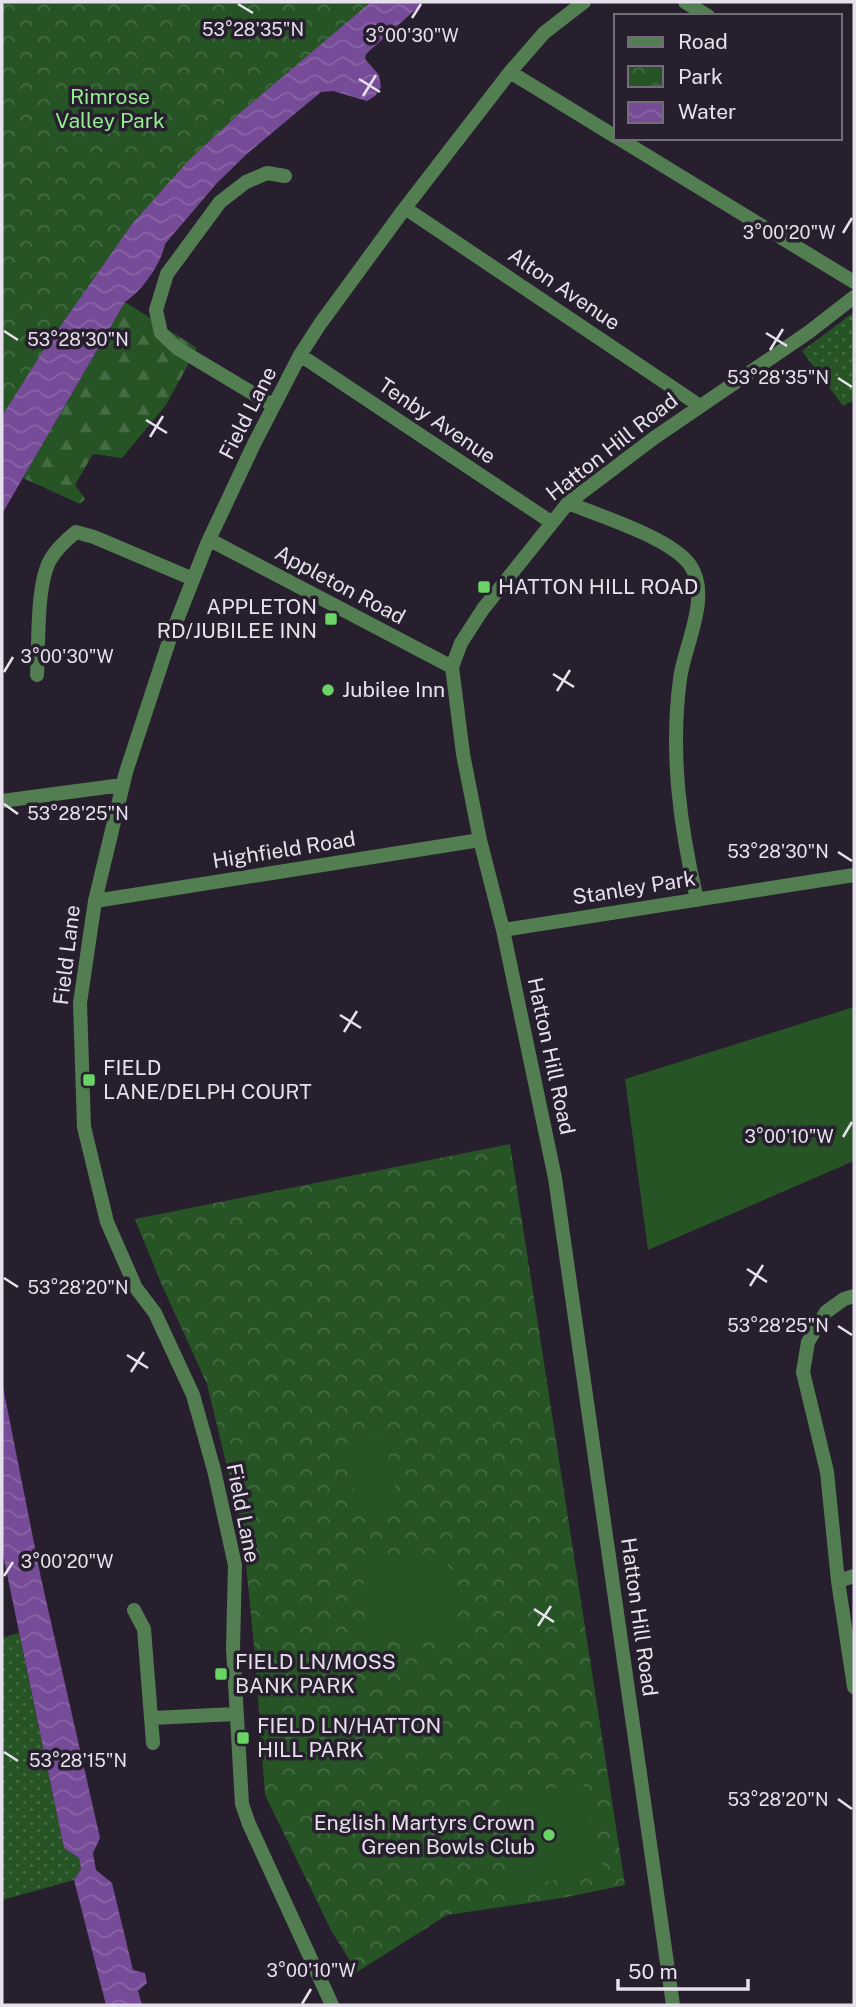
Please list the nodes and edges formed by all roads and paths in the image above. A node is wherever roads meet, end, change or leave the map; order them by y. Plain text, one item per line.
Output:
1 (584, 2) edge
2 (685, 2) edge
3 (705, 14) edge
4 (509, 72) junction
5 (614, 136) edge
6 (620, 140) edge
7 (285, 176) dead end
8 (405, 208) junction
9 (854, 282) edge
10 (854, 297) edge
11 (300, 355) junction
12 (274, 406) junction
13 (700, 406) junction
14 (568, 503) junction
15 (551, 522) junction
16 (210, 540) junction
17 (193, 579) junction
18 (452, 667) junction
19 (37, 675) dead end
20 (122, 785) junction
21 (2, 801) edge
22 (480, 840) junction
23 (854, 875) edge
24 (697, 900) junction
25 (95, 901) junction
26 (503, 930) junction
27 (854, 1296) edge
28 (854, 1576) edge
29 (838, 1581) junction
30 (134, 1609) dead end
31 (854, 1687) edge
32 (235, 1714) junction
33 (152, 1718) junction
34 (153, 1743) dead end
35 (332, 2005) edge
36 (673, 2005) edge

1 - 4 street, Field Lane
2 - 3 street
4 - 5 street
4 - 8 street, Field Lane
6 - 9 street
7 - 12 street
8 - 11 street, Field Lane
8 - 13 street, Alton Avenue
10 - 13 street, Hatton Hill Road
11 - 12 street, Field Lane
11 - 15 street, Tenby Avenue
12 - 16 street, Field Lane
13 - 14 street, Hatton Hill Road
14 - 15 street, Hatton Hill Road
14 - 24 street
15 - 18 street, Hatton Hill Road
16 - 17 street, Field Lane
16 - 18 street, Appleton Road
17 - 19 street
17 - 20 street, Field Lane
18 - 22 street, Hatton Hill Road
20 - 21 street
20 - 25 street, Field Lane
22 - 25 street, Highfield Road
22 - 26 street, Hatton Hill Road
23 - 24 street, Stanley Park
24 - 26 street, Stanley Park
25 - 32 street, Field Lane
26 - 36 street, Hatton Hill Road
27 - 29 street
28 - 29 street
29 - 31 street
30 - 33 street
32 - 33 street
32 - 35 street, Field Lane
33 - 34 street

